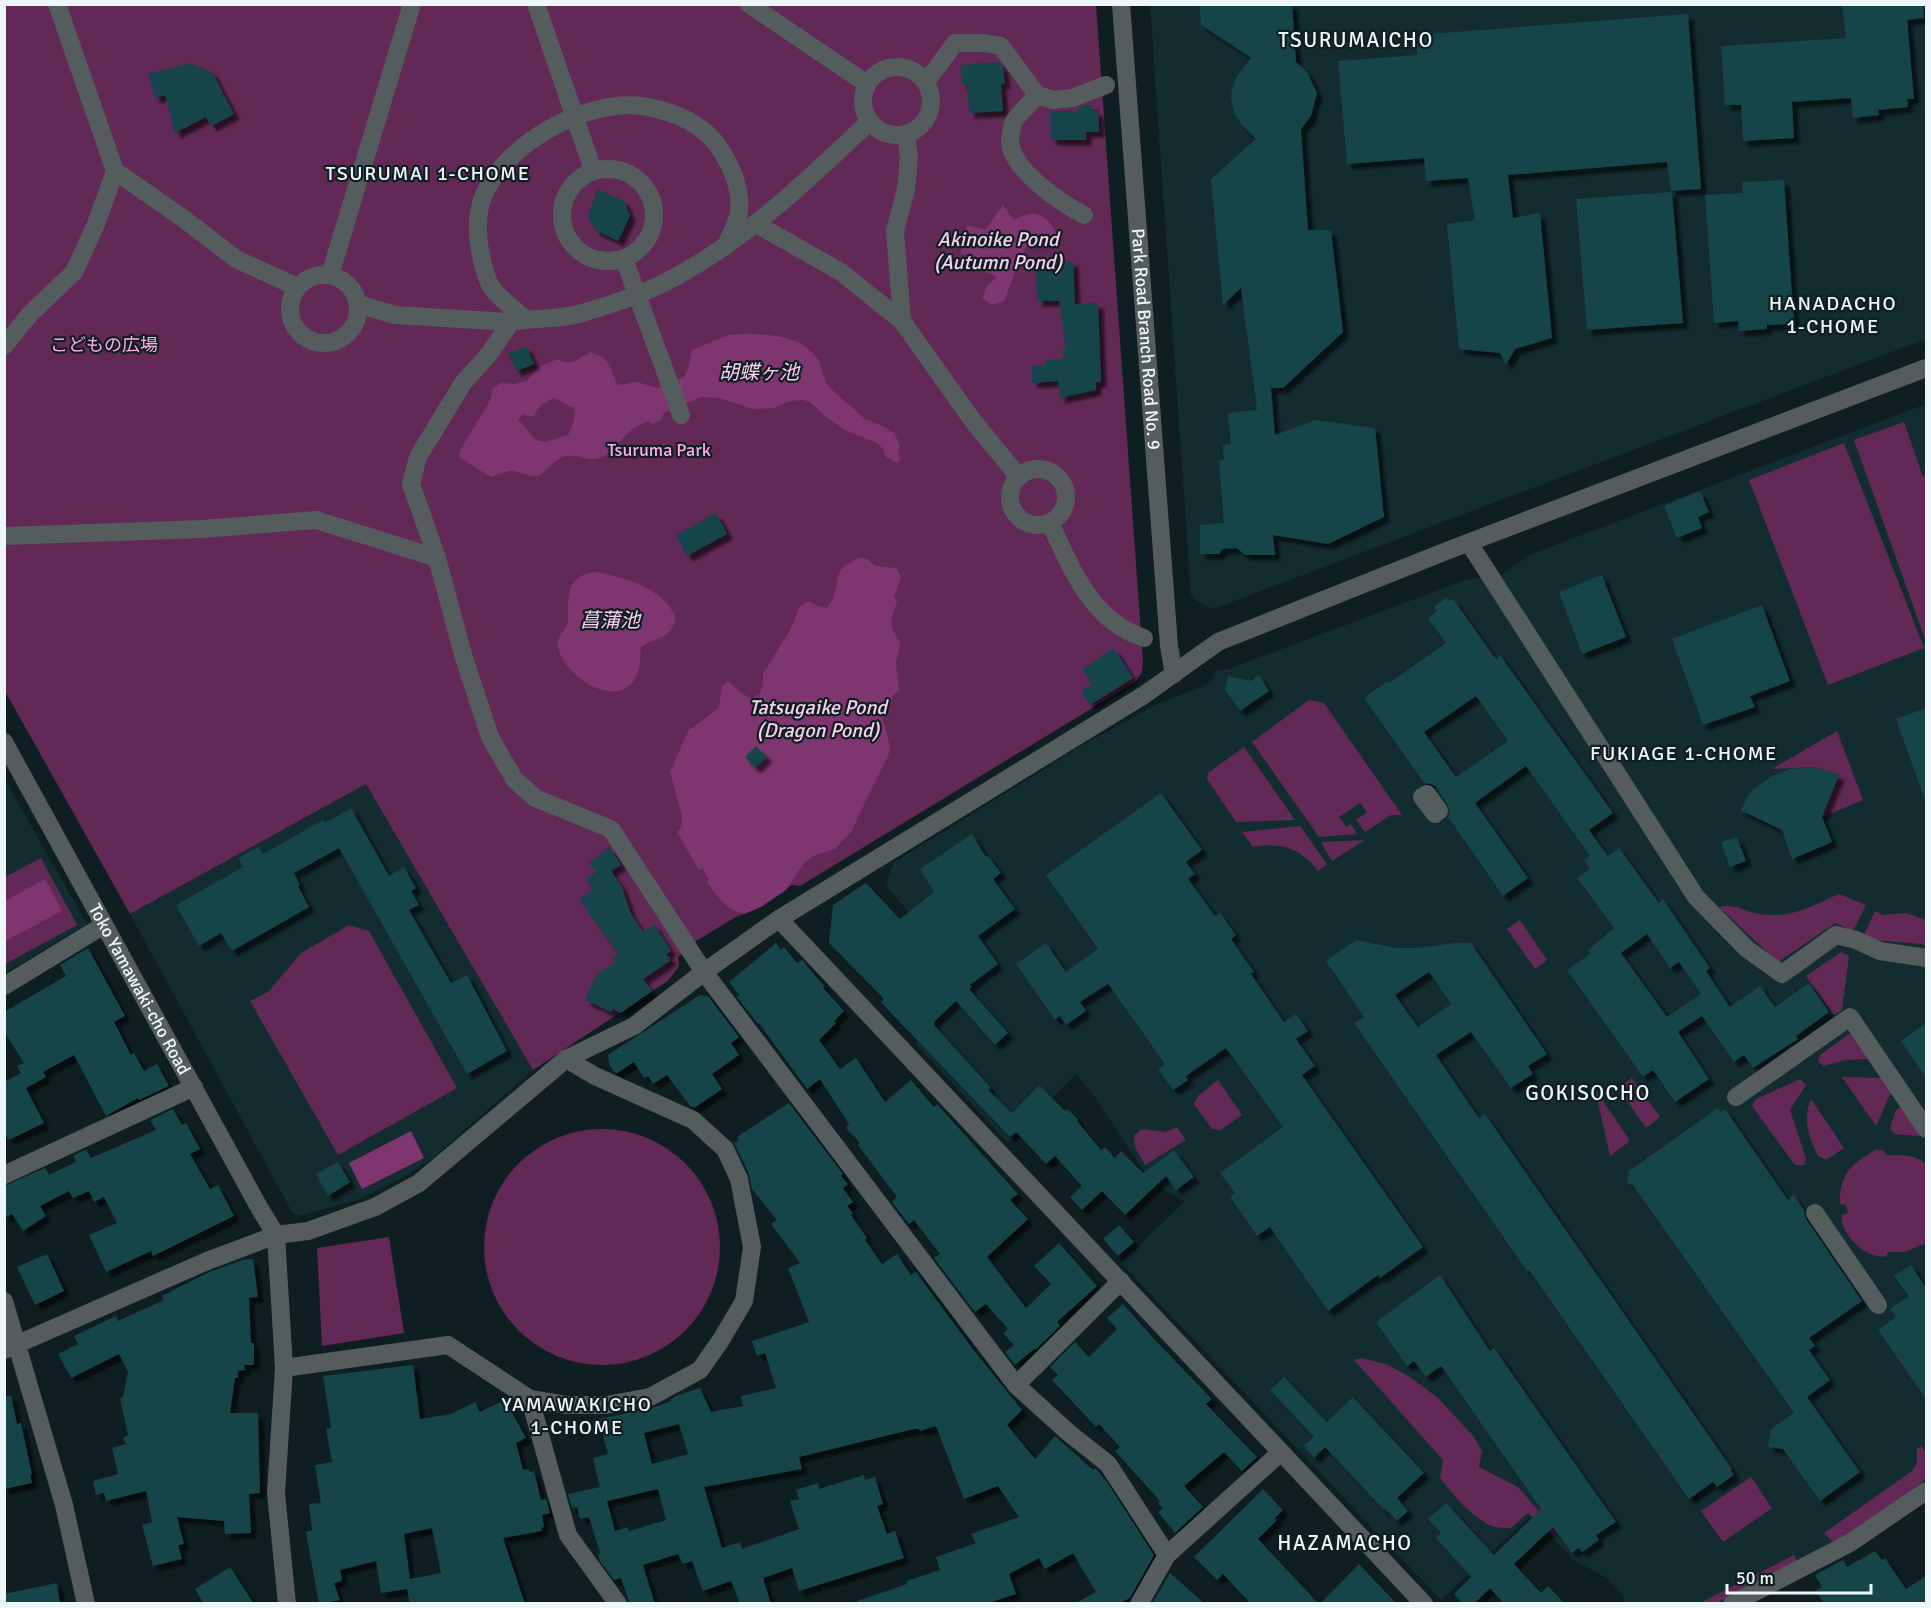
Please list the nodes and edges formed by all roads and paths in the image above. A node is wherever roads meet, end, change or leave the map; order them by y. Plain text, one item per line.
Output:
1 (57, 4) edge
2 (412, 4) edge
3 (536, 4) edge
4 (749, 4) edge
5 (1121, 4) edge
6 (926, 82) junction
7 (867, 84) junction
8 (1106, 85) dead end
9 (1037, 95) junction
10 (574, 117) junction
11 (869, 122) junction
12 (906, 135) junction
13 (593, 170) junction
14 (115, 171) junction
15 (1084, 215) dead end
16 (756, 224) junction
17 (726, 246) junction
18 (624, 259) junction
19 (330, 275) junction
20 (297, 287) junction
21 (636, 294) junction
22 (358, 304) junction
23 (518, 321) junction
24 (902, 321) junction
25 (4, 346) edge
26 (1926, 368) edge
27 (681, 415) dead end
28 (1018, 476) junction
29 (1050, 523) junction
30 (4, 536) edge
31 (1469, 543) junction
32 (437, 558) junction
33 (1144, 638) dead end
34 (1174, 674) junction
35 (4, 742) edge
36 (779, 919) junction
37 (104, 925) junction
38 (1926, 958) edge
39 (704, 972) junction
40 (4, 986) edge
41 (566, 1059) junction
42 (194, 1087) junction
43 (1736, 1097) dead end
44 (1926, 1129) edge
45 (4, 1175) edge
46 (1815, 1213) dead end
47 (276, 1234) junction
48 (1120, 1281) junction
49 (4, 1301) edge
50 (1878, 1305) dead end
51 (11, 1347) edge
52 (284, 1368) junction
53 (1016, 1385) junction
54 (530, 1399) junction
55 (1280, 1453) junction
56 (1926, 1491) edge
57 (1167, 1555) junction
58 (86, 1604) edge
59 (288, 1604) edge
60 (618, 1604) edge
61 (1139, 1604) edge
62 (1424, 1604) edge
63 (1732, 1604) edge

1 - 14 street
2 - 19 street
3 - 10 street
4 - 7 street
5 - 34 street, Park Road Branch Road No. 9
6 - 7 street
6 - 9 street
6 - 12 street
7 - 11 street
8 - 9 street
9 - 15 street
10 - 13 street
10 - 17 street
10 - 23 street
11 - 12 street
11 - 16 street
12 - 24 street
13 - 18 street
13 - 18 street
14 - 20 street
14 - 25 street
16 - 17 street
16 - 24 street
17 - 21 street
18 - 21 street
19 - 20 street
19 - 22 street
20 - 22 street
21 - 23 street
21 - 27 street
22 - 23 street
23 - 32 street
24 - 28 street
26 - 31 street
28 - 29 street
28 - 29 street
29 - 33 street
30 - 32 street
31 - 34 street
31 - 38 street
32 - 39 street
34 - 36 street
35 - 37 street, Toko Yamawaki-cho Road
36 - 39 street
36 - 48 street
37 - 40 street
37 - 42 street, Toko Yamawaki-cho Road
39 - 41 street
39 - 53 street
41 - 47 street
41 - 54 street
42 - 45 street
42 - 47 street, Toko Yamawaki-cho Road
43 - 44 street
46 - 50 street
47 - 51 street
47 - 52 street
48 - 53 street
48 - 55 street
49 - 51 street
51 - 58 street
52 - 54 street
52 - 59 street
53 - 57 street
54 - 60 street
55 - 57 street
55 - 62 street
56 - 63 street
57 - 61 street

